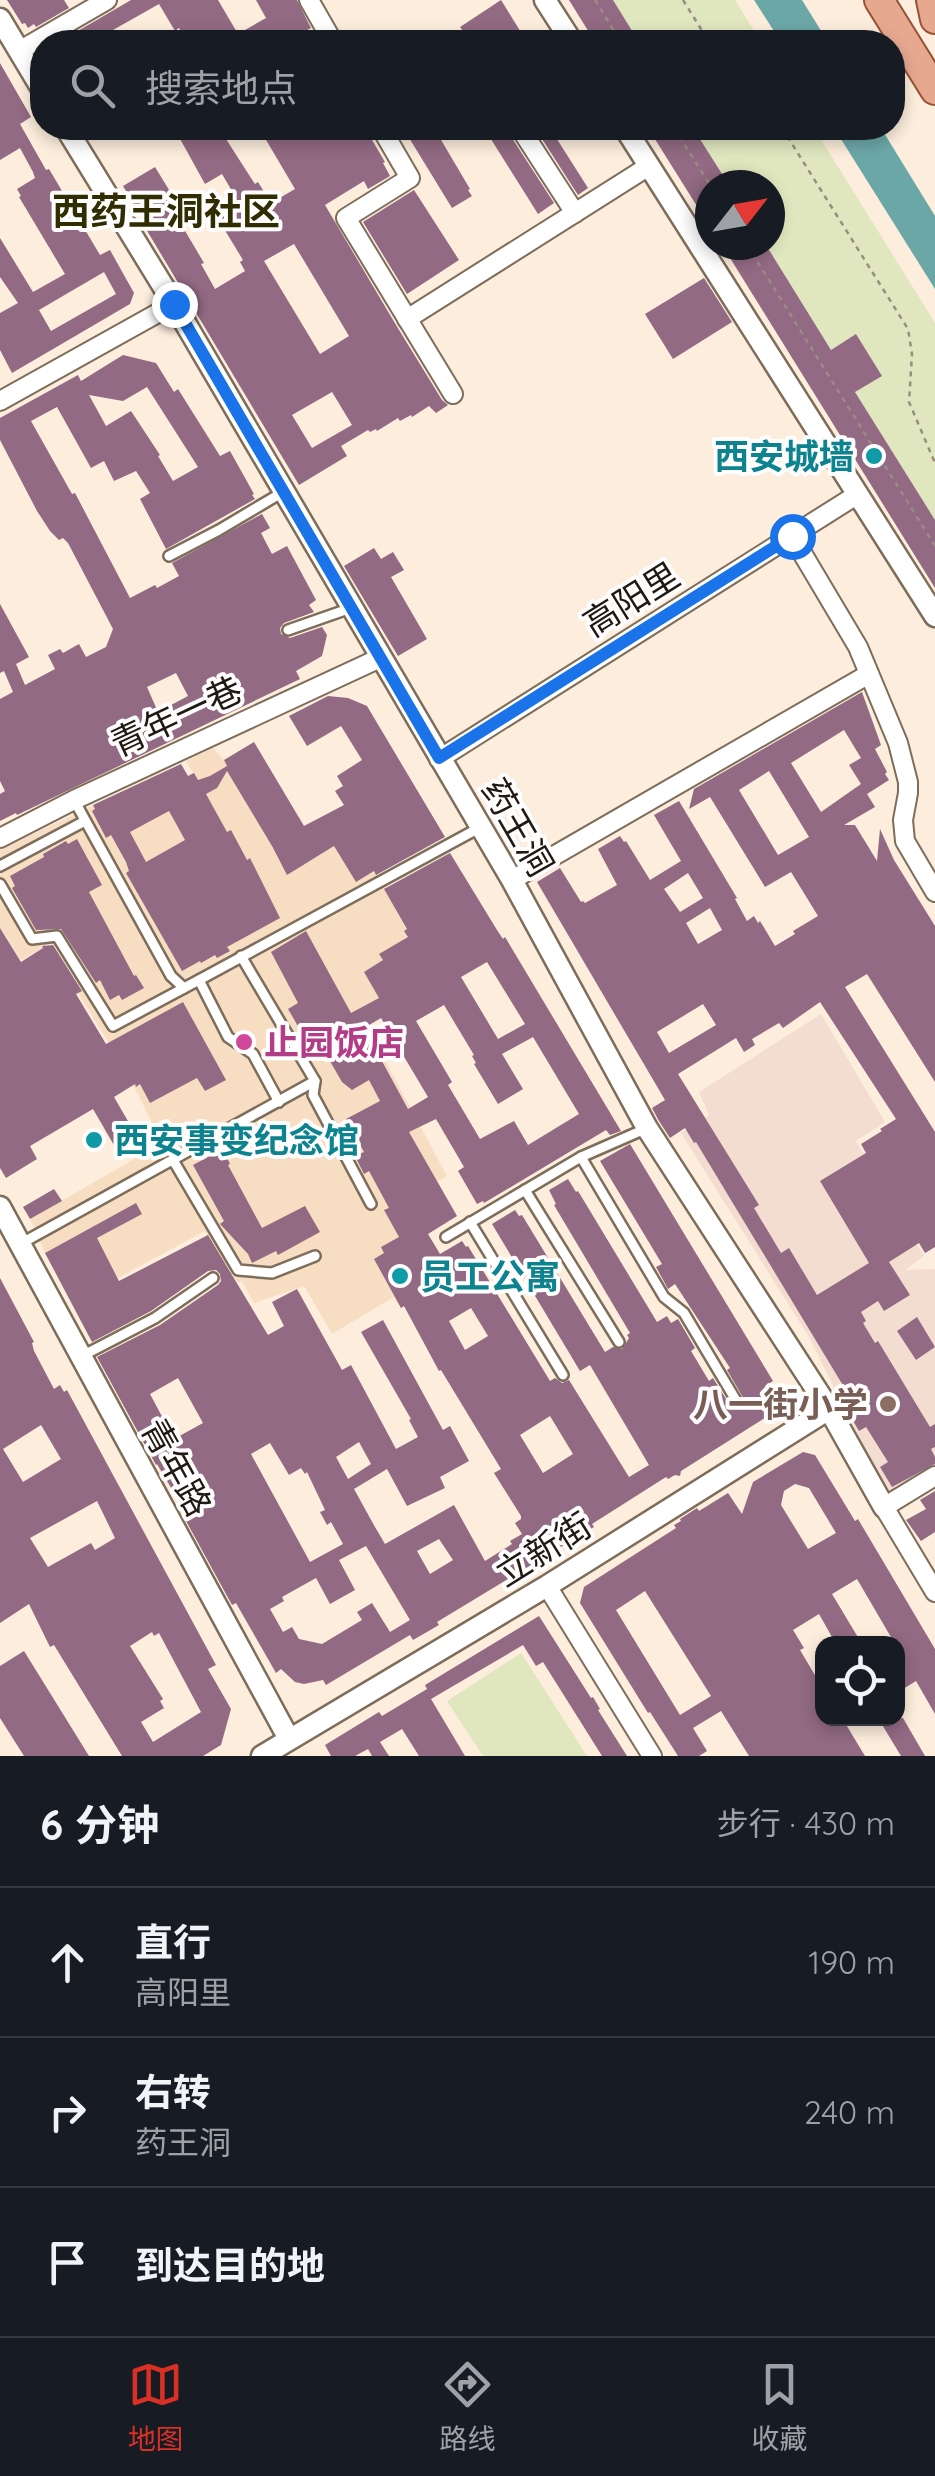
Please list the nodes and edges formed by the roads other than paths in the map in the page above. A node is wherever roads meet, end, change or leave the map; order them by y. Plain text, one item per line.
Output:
1 (107, 0) edge
2 (308, 0) edge
3 (545, 0) edge
4 (860, 0) edge
5 (879, 0) edge
6 (898, 0) edge
7 (931, 0) edge
8 (0, 19) edge
9 (935, 19) edge
10 (55, 30) edge
11 (326, 30) edge
12 (564, 30) edge
13 (879, 30) edge
14 (897, 30) edge
15 (905, 43) edge
16 (30, 45) edge
17 (19, 51) junction
18 (905, 59) edge
19 (935, 60) edge
20 (30, 69) edge
21 (935, 92) edge
22 (73, 140) edge
23 (389, 140) edge
24 (528, 140) edge
25 (633, 140) edge
26 (649, 166) junction
27 (575, 213) junction
28 (174, 304) junction
29 (407, 318) junction
30 (453, 394) dead end
31 (0, 401) edge
32 (283, 492) junction
33 (858, 494) junction
34 (792, 536) junction
35 (168, 556) dead end
36 (351, 608) junction
37 (935, 616) edge
38 (288, 630) dead end
39 (380, 658) junction
40 (869, 674) junction
41 (439, 758) junction
42 (74, 800) junction
43 (86, 820) junction
44 (480, 827) junction
45 (0, 838) edge
46 (0, 866) edge
47 (512, 880) junction
48 (0, 884) edge
49 (935, 892) edge
50 (242, 956) junction
51 (199, 980) junction
52 (184, 988) junction
53 (314, 1080) junction
54 (279, 1102) junction
55 (647, 1128) junction
56 (581, 1157) junction
57 (174, 1160) junction
58 (525, 1190) junction
59 (371, 1204) dead end
60 (0, 1208) edge
61 (470, 1222) junction
62 (446, 1237) dead end
63 (20, 1244) junction
64 (315, 1256) dead end
65 (212, 1278) dead end
66 (619, 1342) dead end
67 (80, 1358) junction
68 (563, 1375) dead end
69 (738, 1402) dead end
70 (828, 1408) junction
71 (935, 1476) edge
72 (884, 1507) junction
73 (547, 1586) junction
74 (935, 1592) edge
75 (294, 1748) edge
76 (262, 1756) edge
77 (652, 1756) edge

1 - 10 street
2 - 11 street
3 - 12 street
4 - 13 main road
5 - 14 main road
6 - 19 main road
7 - 9 main road
8 - 17 street
15 - 21 main road
16 - 17 street
17 - 20 street
18 - 21 main road
22 - 28 street, 药王洞
23 - 29 street
24 - 27 street
25 - 26 street
26 - 27 street
26 - 33 street
27 - 29 street
28 - 31 street
28 - 32 street, 药王洞
29 - 30 street
32 - 35 lane
32 - 36 street, 药王洞
33 - 34 street, 高阳里
33 - 37 street
34 - 40 street
34 - 41 street, 高阳里
36 - 38 lane
36 - 39 street, 药王洞
39 - 41 street, 药王洞
39 - 42 street, 青年一巷
40 - 47 street
40 - 49 street
41 - 44 street, 药王洞
42 - 43 lane
42 - 45 street, 青年一巷
43 - 46 lane
43 - 52 lane
44 - 47 street, 药王洞
44 - 50 lane
47 - 55 street, 药王洞
48 - 52 lane
50 - 51 lane
50 - 53 lane
51 - 52 lane
51 - 54 lane
53 - 54 lane
53 - 59 lane
54 - 57 lane
55 - 56 lane
55 - 70 street, 药王洞
56 - 58 lane
56 - 69 lane
57 - 63 lane
57 - 64 lane
58 - 61 lane
58 - 66 lane
60 - 63 street, 青年路
61 - 62 lane
61 - 68 lane
63 - 67 street, 青年路
65 - 67 lane
67 - 75 street, 青年路
70 - 72 street, 药王洞
70 - 73 street, 立新街
71 - 72 street
72 - 74 street
73 - 75 street, 立新街
73 - 77 street
75 - 76 street, 立新街

